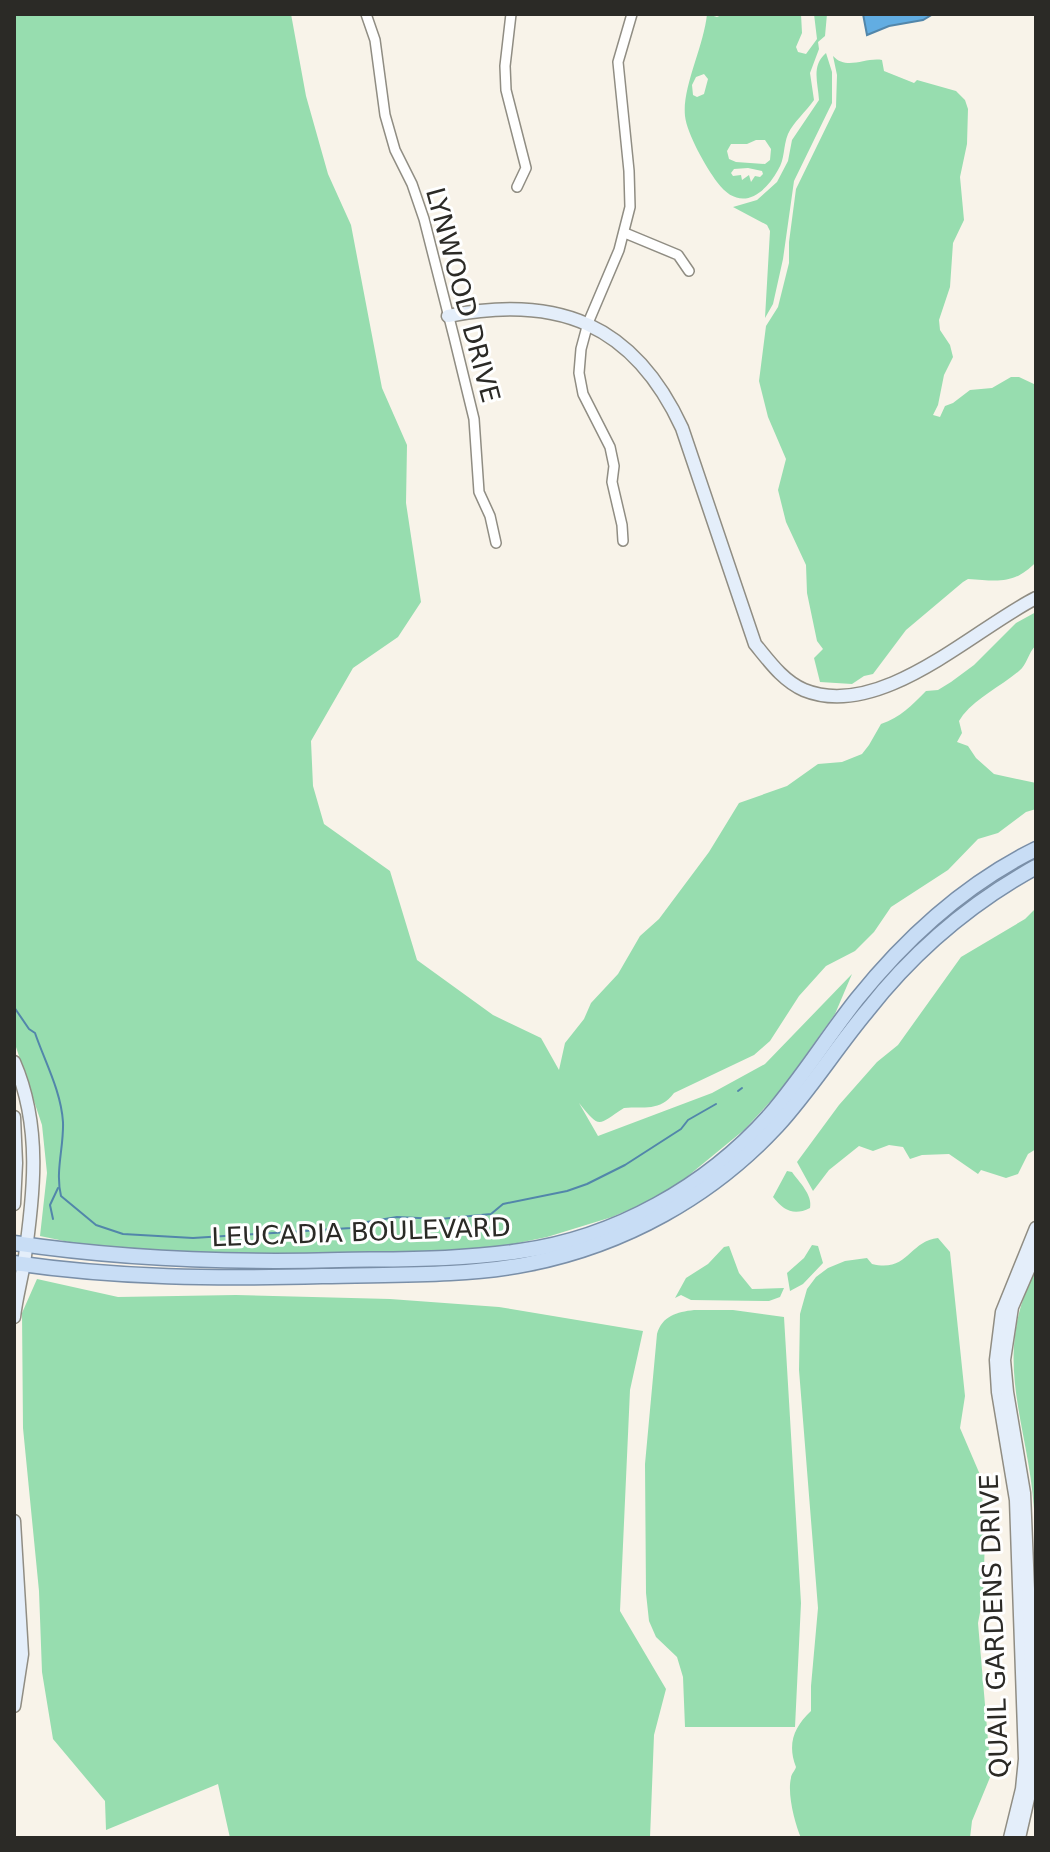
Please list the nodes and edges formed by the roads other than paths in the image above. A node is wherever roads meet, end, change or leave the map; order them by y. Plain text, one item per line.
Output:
1 (366, 14) edge
2 (511, 14) edge
3 (632, 14) edge
4 (517, 187) dead end
5 (625, 233) junction
6 (689, 271) dead end
7 (448, 316) junction
8 (588, 323) junction
9 (623, 541) dead end
10 (496, 543) dead end
11 (1036, 598) edge
12 (1036, 849) edge
13 (1036, 867) edge
14 (14, 1062) edge
15 (14, 1117) edge
16 (14, 1204) edge
17 (1036, 1228) edge
18 (20, 1244) edge
19 (1036, 1252) edge
20 (19, 1264) edge
21 (14, 1317) edge
22 (14, 1521) edge
23 (1030, 1685) edge
24 (14, 1706) edge
25 (1010, 1838) edge
26 (1019, 1838) edge

1 - 7 street, LYNWOOD DRIVE
2 - 4 street
3 - 5 street
5 - 6 street
5 - 8 street
7 - 8 main road
7 - 10 street, LYNWOOD DRIVE
8 - 9 street
8 - 11 main road
12 - 18 main road, LEUCADIA BOULEVARD
13 - 20 main road, LEUCADIA BOULEVARD
14 - 18 main road
15 - 16 main road
17 - 23 main road, QUAIL GARDENS DRIVE
18 - 20 main road
19 - 23 main road, QUAIL GARDENS DRIVE
20 - 21 main road
22 - 24 main road
23 - 25 main road, QUAIL GARDENS DRIVE
23 - 26 main road, QUAIL GARDENS DRIVE

